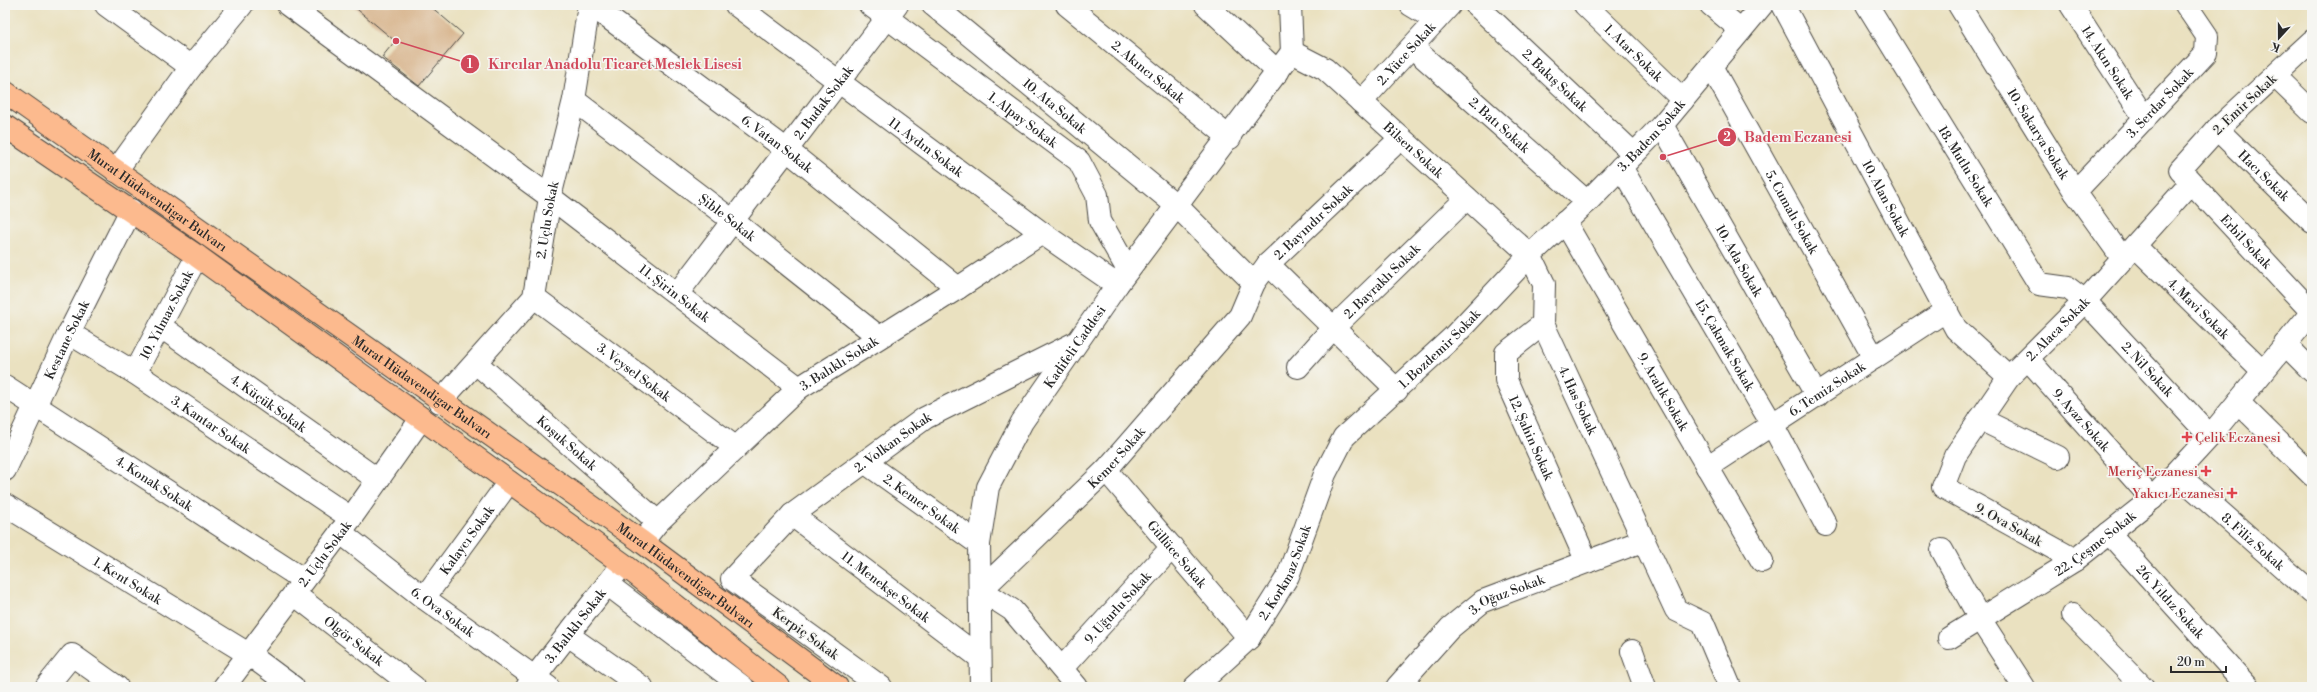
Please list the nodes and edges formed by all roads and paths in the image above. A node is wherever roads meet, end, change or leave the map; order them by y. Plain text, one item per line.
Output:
1 (106, 5) edge
2 (242, 5) edge
3 (288, 5) edge
4 (590, 5) edge
5 (736, 5) edge
6 (870, 5) edge
7 (933, 5) edge
8 (1067, 5) edge
9 (1206, 5) edge
10 (1290, 5) edge
11 (1411, 5) edge
12 (1476, 5) edge
13 (1585, 5) edge
14 (1711, 5) edge
15 (1762, 5) edge
16 (1783, 5) edge
17 (1867, 5) edge
18 (1959, 5) edge
19 (2071, 5) edge
20 (2196, 9) edge
21 (892, 12) edge
22 (1443, 13) edge
23 (1741, 30) junction
24 (2312, 41) edge
25 (1412, 47) junction
26 (1292, 52) junction
27 (191, 66) junction
28 (1711, 66) junction
29 (1278, 72) junction
30 (2274, 76) junction
31 (839, 81) junction
32 (5, 92) edge
33 (574, 100) junction
34 (1683, 100) junction
35 (1361, 102) junction
36 (2312, 112) edge
37 (2145, 119) junction
38 (1662, 125) junction
39 (5, 126) edge
40 (2217, 129) junction
41 (1230, 138) junction
42 (1402, 138) junction
43 (787, 150) junction
44 (1628, 160) junction
45 (116, 171) junction
46 (2185, 177) junction
47 (2075, 192) junction
48 (550, 197) junction
49 (1467, 198) junction
50 (1587, 202) junction
51 (1177, 206) junction
52 (131, 210) junction
53 (733, 221) junction
54 (1565, 222) junction
55 (2312, 222) edge
56 (1042, 233) junction
57 (2129, 253) junction
58 (197, 256) junction
59 (1530, 256) junction
60 (1268, 264) junction
61 (1122, 278) junction
62 (1254, 283) junction
63 (958, 288) junction
64 (677, 294) junction
65 (534, 296) junction
66 (2085, 301) junction
67 (1947, 310) junction
68 (2312, 312) edge
69 (1543, 324) junction
70 (160, 326) junction
71 (1333, 328) junction
72 (69, 333) junction
73 (879, 337) junction
74 (1078, 342) junction
75 (2285, 344) junction
76 (1874, 358) junction
77 (2028, 359) junction
78 (476, 364) junction
79 (1298, 367) dead end
80 (2263, 371) junction
81 (2312, 371) edge
82 (135, 373) junction
83 (2009, 377) junction
84 (5, 386) edge
85 (799, 388) junction
86 (1397, 390) junction
87 (1817, 396) junction
88 (440, 402) junction
89 (2238, 402) junction
90 (34, 407) junction
91 (421, 419) junction
92 (1980, 419) junction
93 (1772, 424) junction
94 (2210, 436) junction
95 (1344, 438) joint
96 (735, 447) junction
97 (2058, 457) dead end
98 (866, 462) junction
99 (1707, 467) junction
100 (5, 470) edge
101 (1106, 470) junction
102 (2176, 473) junction
103 (2312, 475) edge
104 (378, 480) junction
105 (509, 482) junction
106 (1943, 487) joint
107 (2152, 499) junction
108 (5, 505) edge
109 (792, 515) junction
110 (658, 522) junction
111 (345, 525) junction
112 (1826, 525) dead end
113 (2109, 533) junction
114 (1642, 541) junction
115 (642, 542) junction
116 (979, 544) junction
117 (1172, 547) junction
118 (1942, 550) dead end
119 (2075, 560) junction
120 (1762, 561) dead end
121 (1587, 562) junction
122 (623, 564) junction
123 (732, 580) joint
124 (607, 584) junction
125 (299, 587) junction
126 (981, 590) junction
127 (2312, 593) edge
128 (424, 598) junction
129 (2073, 615) dead end
130 (1980, 619) junction
131 (568, 635) junction
132 (1249, 638) junction
133 (1949, 638) dead end
134 (1632, 650) dead end
135 (250, 655) junction
136 (980, 657) junction
137 (1062, 668) junction
138 (536, 684) edge
139 (46, 687) edge
140 (117, 687) edge
141 (224, 687) edge
142 (292, 687) edge
143 (414, 687) edge
144 (642, 687) edge
145 (744, 687) edge
146 (780, 687) edge
147 (837, 687) edge
148 (881, 687) edge
149 (981, 687) edge
150 (1077, 687) edge
151 (1195, 687) edge
152 (1396, 687) edge
153 (1645, 687) edge
154 (1730, 687) edge
155 (2024, 687) edge
156 (2143, 687) edge
157 (2248, 687) edge

1 - 27 street
2 - 27 street
3 - 48 street, 11. Şirin Sokak
4 - 33 street, 2. Uçlu Sokak
4 - 43 street, 6. Vatan Sokak
5 - 31 street, 11. Aydın Sokak
6 - 21 street, 1. Alpay Sokak
7 - 51 street, 10. Ata Sokak
8 - 41 street, 2. Akıncı Sokak
9 - 29 street
10 - 26 street
11 - 22 street
12 - 44 street, 2. Bakış Sokak
13 - 34 street, 1. Atar Sokak
14 - 23 street
15 - 23 street, 3. Badem Sokak
16 - 67 street, 10. Alan Sokak
17 - 66 street, 18. Mutlu Sokak
18 - 47 street, 10. Sakarya Sokak
19 - 37 street, 14. Akın Sokak
20 - 37 street, 3. Serdar Sokak
21 - 31 street, 2. Budak Sokak
21 - 61 street, 1. Alpay Sokak
22 - 25 street, 2. Yüce Sokak
23 - 28 street, 3. Badem Sokak
24 - 30 street, 2. Emir Sokak
25 - 35 street, 2. Yüce Sokak
25 - 50 street, 2. Batı Sokak
26 - 29 street, Kadifeli Caddesi
26 - 35 street, Bilsen Sokak
27 - 45 street
28 - 34 street, 3. Badem Sokak
28 - 76 street, 5. Cumalı Sokak
29 - 41 street, Kadifeli Caddesi
30 - 36 street
30 - 40 street, 2. Emir Sokak
31 - 43 street, 2. Budak Sokak
31 - 56 street, 11. Aydın Sokak
32 - 45 main road, Murat Hüdavendigar Bulvarı
33 - 48 street, 2. Uçlu Sokak
33 - 53 street, Şible Sokak
34 - 38 street, 3. Badem Sokak
35 - 42 street, Bilsen Sokak
37 - 47 street, 3. Serdar Sokak
38 - 44 street, 3. Badem Sokak
38 - 87 street, 10. Ada Sokak
39 - 52 main road, Murat Hüdavendigar Bulvarı
40 - 46 street, 2. Emir Sokak
40 - 55 street, Hacı Sokak
41 - 51 street, Kadifeli Caddesi
42 - 49 street, Bilsen Sokak
42 - 60 street, 2. Bayındır Sokak
43 - 53 street, 2. Budak Sokak
43 - 63 street, 6. Vatan Sokak
44 - 50 street, 3. Badem Sokak
44 - 93 street, 15. Çakmak Sokak
45 - 88 main road, Murat Hüdavendigar Bulvarı
46 - 57 street, 2. Alaca Sokak
46 - 68 street, Erbil Sokak
47 - 57 street, 10. Sakarya Sokak
48 - 64 street, 11. Şirin Sokak
48 - 65 street, 2. Uçlu Sokak
49 - 59 street, Bilsen Sokak
49 - 71 street, 2. Bayraklı Sokak
50 - 54 street, 3. Badem Sokak
51 - 61 street, Kadifeli Caddesi
51 - 62 street, 10. Ata Sokak
52 - 58 main road, Murat Hüdavendigar Bulvarı
52 - 72 street, Kestane Sokak
53 - 64 street, 2. Budak Sokak
53 - 73 street, Şible Sokak
54 - 59 street, 3. Badem Sokak
54 - 99 street, 9. Aralık Sokak
56 - 61 street, 11. Aydın Sokak
56 - 63 street, 3. Balıklı Sokak
57 - 66 street, 2. Alaca Sokak
57 - 80 street, 4. Mavi Sokak
58 - 70 street, 10. Yılmaz Sokak
58 - 91 main road, Murat Hüdavendigar Bulvarı
59 - 69 street, 4. Has Sokak
59 - 86 street, 1. Bozdemir Sokak
60 - 62 street, Kemer Sokak
60 - 71 street, 2. Bayındır Sokak
61 - 74 street, Kadifeli Caddesi
62 - 101 street, Kemer Sokak
63 - 73 street, 3. Balıklı Sokak
64 - 85 street, 11. Şirin Sokak
65 - 78 street
65 - 96 street, 3. Veysel Sokak
66 - 77 street, 2. Alaca Sokak
66 - 94 street, 2. Nil Sokak
67 - 76 street, 6. Temiz Sokak
67 - 83 street, 10. Alan Sokak
68 - 75 street, 22. Çeşme Sokak
69 - 114 street, 4. Has Sokak
69 - 121 street, 12. Şahin Sokak
70 - 82 street, 10. Yılmaz Sokak
70 - 104 street, 4. Küçük Sokak
71 - 79 street, 2. Bayraklı Sokak
71 - 86 street, 2. Bayındır Sokak
72 - 82 street, 3. Kantar Sokak
72 - 90 street, Kestane Sokak
73 - 85 street, 3. Balıklı Sokak
74 - 98 street, 2. Volkan Sokak
74 - 116 street, Kadifeli Caddesi
75 - 80 street, 22. Çeşme Sokak
75 - 81 street
76 - 87 street, 6. Temiz Sokak
77 - 83 street, 2. Alaca Sokak
77 - 107 street, 9. Ayaz Sokak
78 - 88 street
78 - 110 street, Koşuk Sokak
80 - 89 street, 22. Çeşme Sokak
82 - 111 street, 3. Kantar Sokak
83 - 92 street, 2. Alaca Sokak
84 - 90 street, 4. Konak Sokak
85 - 96 street, 3. Balıklı Sokak
86 - 95 street, 1. Bozdemir Sokak
87 - 93 street, 6. Temiz Sokak
88 - 115 main road, Murat Hüdavendigar Bulvarı
89 - 94 street, 22. Çeşme Sokak
89 - 103 street
90 - 100 street, Kestane Sokak
90 - 125 street, 4. Konak Sokak
91 - 104 street, 2. Uçlu Sokak
91 - 105 main road, Murat Hüdavendigar Bulvarı
92 - 97 street
92 - 106 street, 2. Alaca Sokak
93 - 99 street, 6. Temiz Sokak
93 - 112 street, 15. Çakmak Sokak
94 - 102 street, 22. Çeşme Sokak
95 - 132 street, 2. Korkmaz Sokak
96 - 110 street, 3. Balıklı Sokak
98 - 109 street, 2. Volkan Sokak
98 - 116 street, 2. Kemer Sokak
99 - 120 street, 9. Aralık Sokak
101 - 117 street, Güllüce Sokak
101 - 126 street, Kemer Sokak
102 - 107 street, 22. Çeşme Sokak
102 - 127 street, 8. Filiz Sokak
104 - 111 street, 2. Uçlu Sokak
105 - 122 main road, Murat Hüdavendigar Bulvarı
105 - 128 street, Kalaycı Sokak
106 - 119 street, 9. Ova Sokak
107 - 113 street, 22. Çeşme Sokak
108 - 135 street, 1. Kent Sokak
109 - 123 street, 2. Volkan Sokak
109 - 136 street, 11. Menekşe Sokak
110 - 115 street, 3. Balıklı Sokak
111 - 125 street, 2. Uçlu Sokak
111 - 128 street, 6. Ova Sokak
113 - 119 street, 22. Çeşme Sokak
113 - 157 street, 26. Yıldız Sokak
114 - 121 street, 3. Oğuz Sokak
114 - 154 street, 4. Has Sokak
115 - 147 main road, Murat Hüdavendigar Bulvarı
116 - 126 street, Kadifeli Caddesi
117 - 132 street, Güllüce Sokak
117 - 137 street, 9. Uğurlu Sokak
118 - 130 street
119 - 130 street, 22. Çeşme Sokak
121 - 152 street, 3. Oğuz Sokak
122 - 124 street, 3. Balıklı Sokak
122 - 146 main road, Murat Hüdavendigar Bulvarı
123 - 148 street, Kerpiç Sokak
124 - 131 street, 3. Balıklı Sokak
124 - 145 street
125 - 135 street, 2. Uçlu Sokak
125 - 143 street, Olgör Sokak
126 - 136 street, Kadifeli Caddesi
126 - 137 street
128 - 138 street, 6. Ova Sokak
129 - 156 street
130 - 133 street, 22. Çeşme Sokak
130 - 155 street
131 - 138 street, 3. Balıklı Sokak
131 - 144 street
132 - 151 street, 2. Korkmaz Sokak
134 - 153 street
135 - 141 street, 2. Uçlu Sokak
135 - 142 street, 1. Kent Sokak
136 - 149 street, Kadifeli Caddesi
137 - 150 street
139 - 140 street

